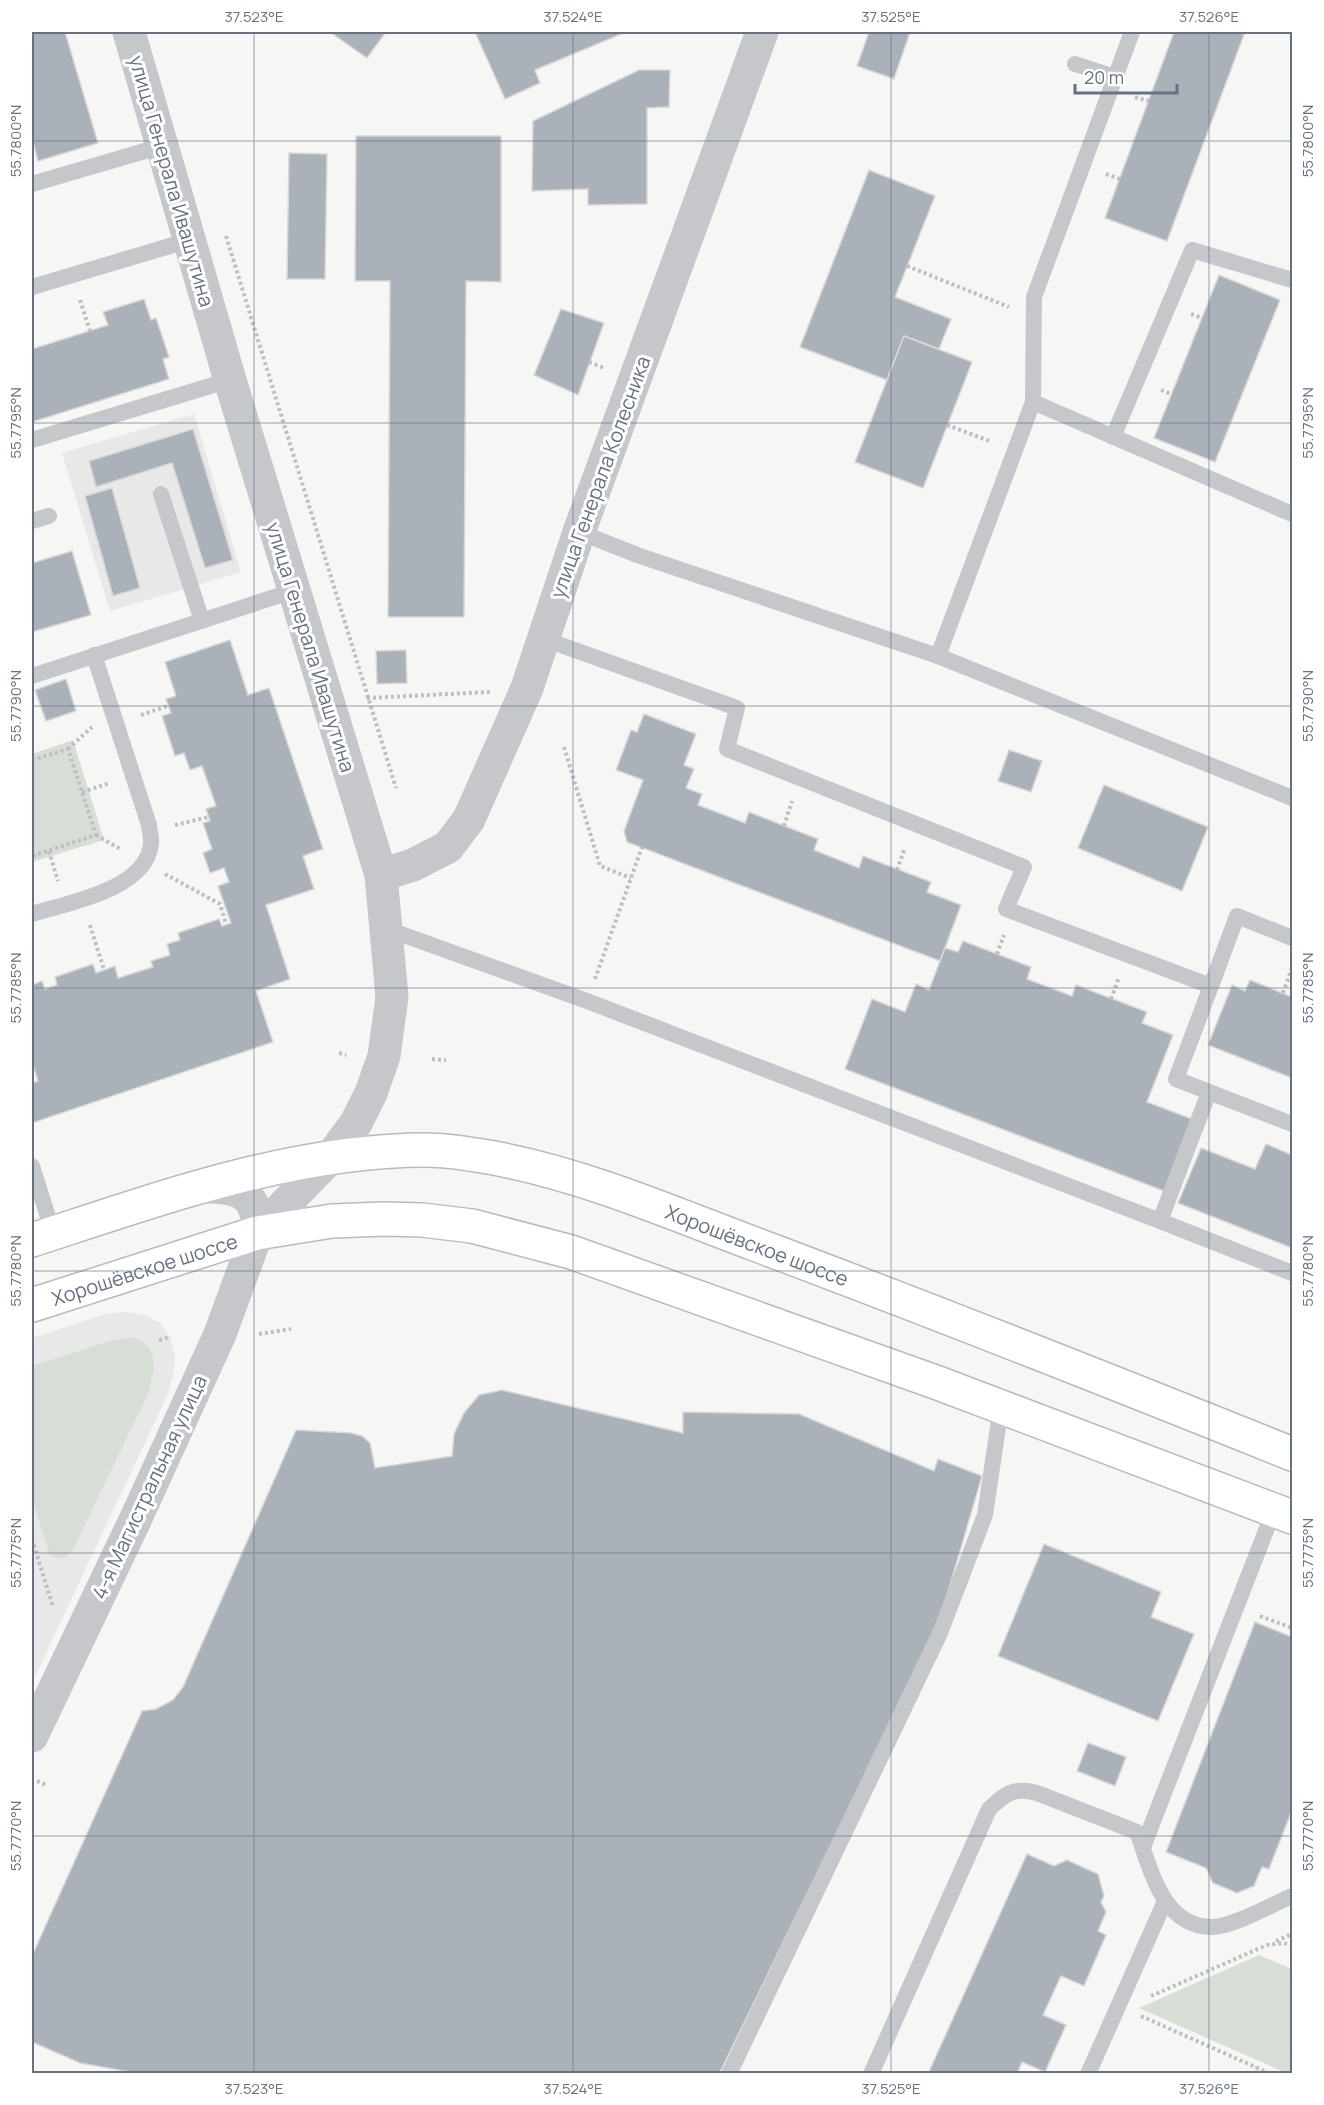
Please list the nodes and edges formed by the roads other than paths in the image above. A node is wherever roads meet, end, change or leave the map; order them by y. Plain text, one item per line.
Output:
1 (129, 32) edge
2 (762, 32) edge
3 (1132, 32) edge
4 (1075, 64) dead end
5 (1115, 77) junction
6 (162, 146) junction
7 (32, 184) edge
8 (190, 240) junction
9 (1293, 280) edge
10 (32, 287) edge
11 (230, 380) junction
12 (1033, 402) junction
13 (1113, 437) junction
14 (32, 440) edge
15 (161, 494) dead end
16 (1293, 514) edge
17 (49, 516) dead end
18 (32, 521) edge
19 (579, 532) junction
20 (293, 591) junction
21 (202, 621) junction
22 (544, 639) junction
23 (94, 655) junction
24 (938, 656) junction
25 (32, 676) edge
26 (1293, 798) edge
27 (381, 875) junction
28 (32, 914) edge
29 (387, 929) junction
30 (1293, 938) edge
31 (1211, 986) junction
32 (1209, 1092) junction
33 (1293, 1124) edge
34 (330, 1158) junction
35 (32, 1166) edge
36 (202, 1187) junction
37 (1160, 1221) junction
38 (257, 1233) junction
39 (42, 1237) edge
40 (1293, 1273) edge
41 (32, 1305) edge
42 (1001, 1407) junction
43 (1293, 1454) edge
44 (1283, 1514) edge
45 (32, 1736) edge
46 (1143, 1847) junction
47 (1293, 1896) edge
48 (1165, 1901) junction
49 (729, 2073) edge
50 (871, 2073) edge
51 (1088, 2073) edge

1 - 6 street, улица Генерала Ивашутина
2 - 19 street, улица Генерала Колесника
3 - 5 lane
4 - 5 lane
5 - 12 lane
6 - 7 lane
6 - 8 street, улица Генерала Ивашутина
8 - 10 lane
8 - 11 street, улица Генерала Ивашутина
9 - 13 lane
11 - 14 lane
11 - 20 street, улица Генерала Ивашутина
12 - 13 lane
12 - 24 lane
13 - 16 lane
15 - 21 lane
17 - 18 lane
19 - 22 street, улица Генерала Колесника
19 - 24 lane
20 - 21 lane
20 - 27 street, улица Генерала Ивашутина
21 - 23 lane
22 - 27 street, улица Генерала Колесника
22 - 31 lane
23 - 25 lane
23 - 28 lane
24 - 26 lane
27 - 29 street, улица Генерала Ивашутина
29 - 34 street, улица Генерала Ивашутина
29 - 37 lane
30 - 31 lane
31 - 32 lane
32 - 33 lane
32 - 37 lane
34 - 36 main road, Хорошёвское шоссе
34 - 38 street, улица Генерала Ивашутина
34 - 43 main road, Хорошёвское шоссе
35 - 39 lane
36 - 38 street, Хорошёвское шоссе
36 - 39 main road, Хорошёвское шоссе
37 - 40 lane
38 - 41 main road, Хорошёвское шоссе
38 - 42 main road, Хорошёвское шоссе
38 - 45 street, 4-я Магистральная улица
42 - 44 main road, Хорошёвское шоссе
42 - 49 lane
44 - 46 lane
46 - 48 lane
46 - 50 lane
47 - 48 lane
48 - 51 lane

